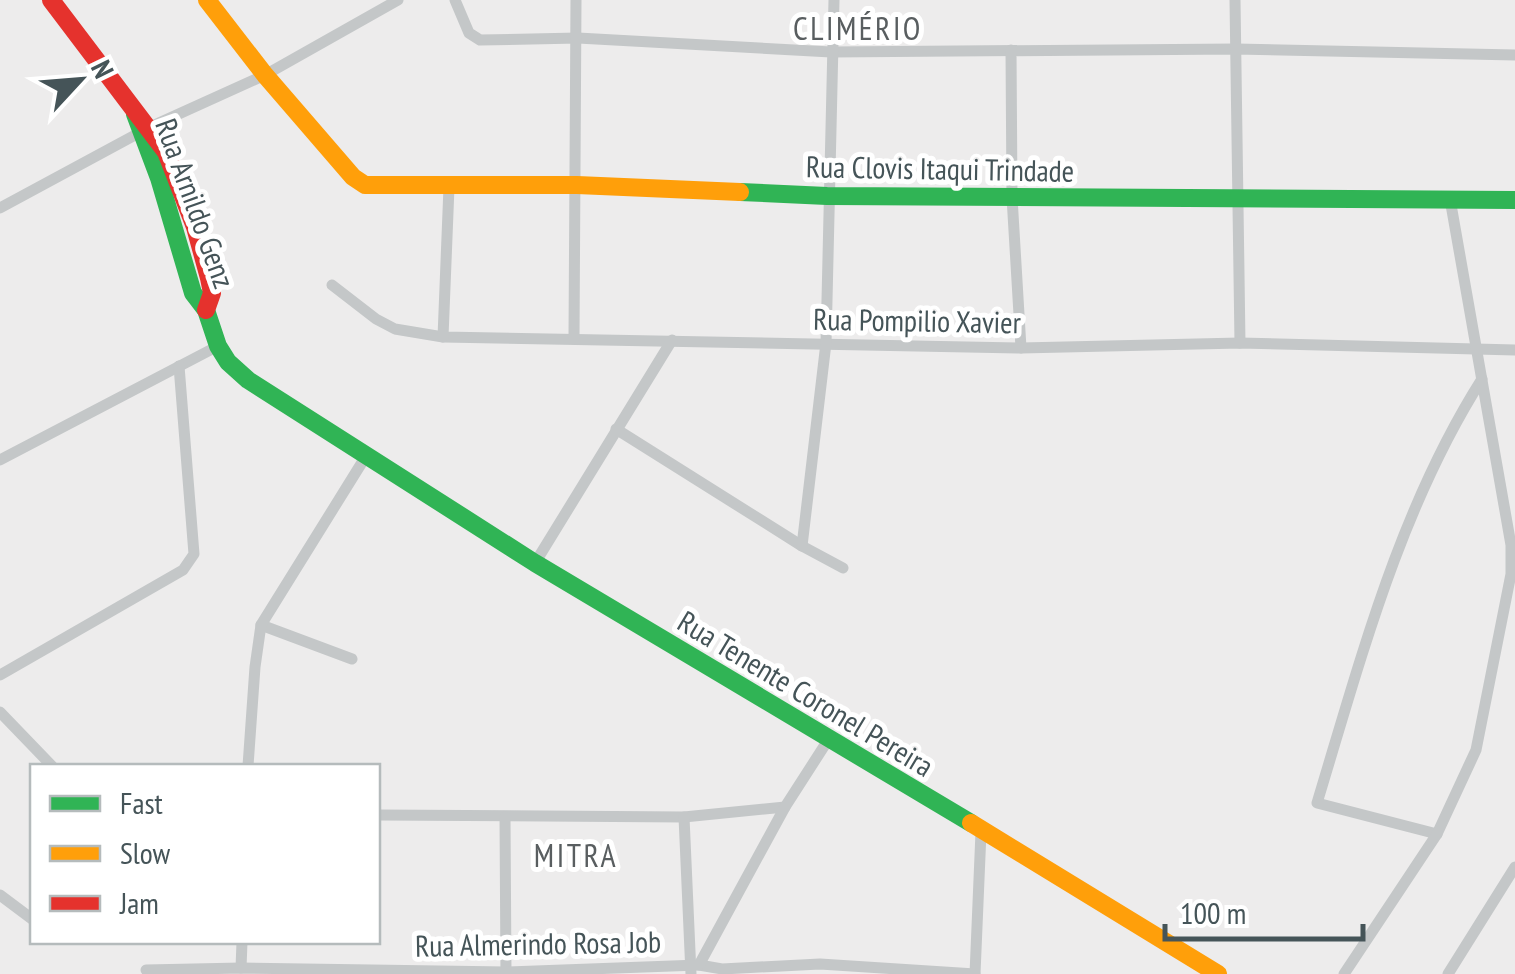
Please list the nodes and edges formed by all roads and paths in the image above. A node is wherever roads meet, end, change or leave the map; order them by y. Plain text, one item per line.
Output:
1 (51, 0) edge
2 (398, 0) edge
3 (455, 0) edge
4 (576, 0) edge
5 (834, 0) edge
6 (1235, 0) edge
7 (210, 1) edge
8 (578, 38) junction
9 (1236, 49) junction
10 (1012, 50) junction
11 (831, 52) junction
12 (1515, 54) edge
13 (265, 75) junction
14 (142, 124) junction
15 (577, 185) junction
16 (449, 187) junction
17 (828, 196) junction
18 (1012, 197) junction
19 (1237, 198) junction
20 (1450, 199) junction
21 (1515, 200) edge
22 (0, 208) edge
23 (332, 285) dead end
24 (443, 337) junction
25 (574, 338) junction
26 (672, 340) junction
27 (826, 343) junction
28 (1240, 343) junction
29 (218, 346) junction
30 (1021, 348) junction
31 (1475, 350) junction
32 (1515, 350) edge
33 (178, 366) junction
34 (1482, 379) junction
35 (616, 429) junction
36 (366, 456) junction
37 (0, 460) edge
38 (802, 546) junction
39 (535, 563) junction
40 (843, 568) dead end
41 (261, 626) junction
42 (352, 659) dead end
43 (0, 675) edge
44 (0, 712) edge
45 (830, 737) junction
46 (50, 764) edge
47 (248, 764) edge
48 (784, 807) junction
49 (380, 815) edge
50 (505, 817) junction
51 (684, 818) junction
52 (981, 832) junction
53 (1437, 834) junction
54 (1515, 866) edge
55 (0, 895) edge
56 (30, 918) edge
57 (242, 944) edge
58 (241, 968) junction
59 (694, 968) edge
60 (146, 970) dead end
61 (506, 973) edge
62 (975, 974) edge
63 (1218, 974) edge
64 (1344, 974) edge
65 (1448, 974) edge

1 - 14 main road, Rua Arnildo Genz
2 - 13 street
3 - 8 street
4 - 8 street
5 - 11 street
6 - 9 street
7 - 13 main road
8 - 11 street
8 - 15 street
9 - 10 street
9 - 12 street
9 - 19 street
10 - 11 street
10 - 18 street
11 - 17 street
13 - 14 street
13 - 16 main road, Rua Clovis Itaqui Trindade
14 - 22 street
14 - 29 main road, Rua Arnildo Genz
15 - 16 main road, Rua Clovis Itaqui Trindade
15 - 17 main road, Rua Clovis Itaqui Trindade
15 - 25 street
16 - 24 street
17 - 18 main road, Rua Clovis Itaqui Trindade
17 - 27 street
18 - 19 main road, Rua Clovis Itaqui Trindade
18 - 30 street
19 - 20 main road, Rua Clovis Itaqui Trindade
19 - 28 street
20 - 21 main road, Rua Clovis Itaqui Trindade
20 - 31 street
23 - 24 street, Rua Pompilio Xavier
24 - 25 street, Rua Pompilio Xavier
25 - 26 street, Rua Pompilio Xavier
26 - 27 street, Rua Pompilio Xavier
26 - 35 street
27 - 30 street, Rua Pompilio Xavier
27 - 38 street
28 - 30 street, Rua Pompilio Xavier
28 - 31 street, Rua Pompilio Xavier
29 - 33 street
29 - 36 main road, Rua Tenente Coronel Pereira
31 - 32 street, Rua Pompilio Xavier
31 - 34 street
33 - 37 street
33 - 43 street
34 - 53 street
34 - 53 street
35 - 38 street
35 - 39 street
36 - 39 main road, Rua Tenente Coronel Pereira
36 - 41 street
38 - 40 street
39 - 45 main road, Rua Tenente Coronel Pereira
41 - 42 street
41 - 47 street
44 - 46 street
45 - 48 street
45 - 52 main road, Rua Tenente Coronel Pereira
48 - 51 street
48 - 59 street
49 - 50 street
50 - 51 street
50 - 61 street
51 - 59 street
52 - 62 street
52 - 63 main road, Rua Tenente Coronel Pereira
53 - 64 street
54 - 65 street
55 - 56 street
57 - 58 street
58 - 60 street, Rua Almerindo Rosa Job
58 - 61 street, Rua Almerindo Rosa Job
59 - 61 street, Rua Almerindo Rosa Job
59 - 62 street, Rua Almerindo Rosa Job

